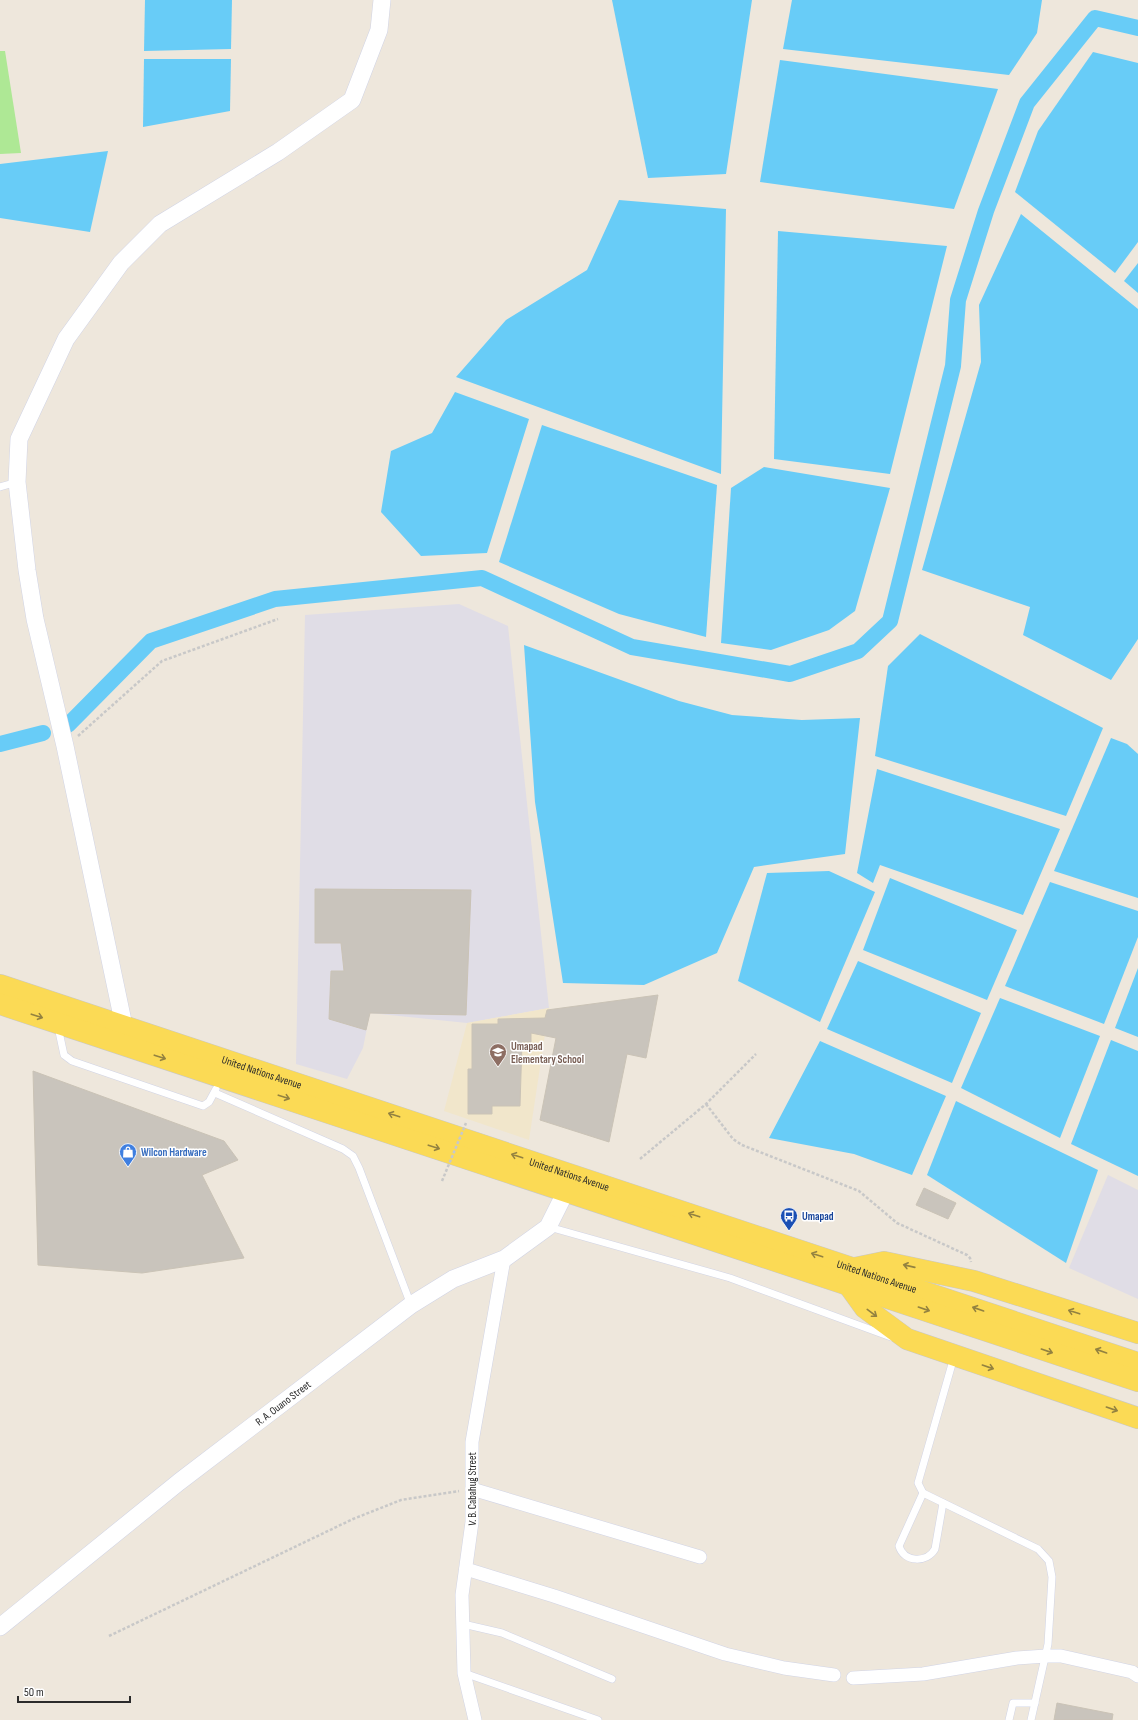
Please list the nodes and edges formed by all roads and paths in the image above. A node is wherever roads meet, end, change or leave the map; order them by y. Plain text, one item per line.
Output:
1 (382, 0) edge
2 (17, 482) junction
3 (0, 487) edge
4 (278, 619) dead end
5 (65, 746) junction
6 (0, 985) edge
7 (0, 1004) edge
8 (57, 1023) junction
9 (124, 1026) junction
10 (756, 1054) dead end
11 (217, 1085) junction
12 (706, 1104) junction
13 (466, 1123) dead end
14 (640, 1159) dead end
15 (442, 1181) dead end
16 (566, 1191) junction
17 (548, 1227) junction
18 (504, 1259) junction
19 (851, 1276) junction
20 (974, 1280) junction
21 (411, 1305) junction
22 (1138, 1333) edge
23 (907, 1339) junction
24 (954, 1356) junction
25 (1138, 1363) edge
26 (1138, 1381) edge
27 (1138, 1418) edge
28 (472, 1490) junction
29 (923, 1493) junction
30 (943, 1503) junction
31 (700, 1557) dead end
32 (466, 1569) junction
33 (463, 1624) junction
34 (0, 1627) edge
35 (109, 1636) dead end
36 (1046, 1656) junction
37 (464, 1673) junction
38 (834, 1675) dead end
39 (1138, 1676) edge
40 (853, 1678) dead end
41 (612, 1679) dead end
42 (1035, 1703) junction
43 (475, 1720) edge
44 (598, 1720) edge
45 (1010, 1720) edge
46 (1031, 1720) edge

1 - 2 street
2 - 3 lane
2 - 5 street
4 - 5 path
5 - 9 street
6 - 9 main road, United Nations Avenue
7 -> 8 main road, United Nations Avenue
8 -> 11 main road, United Nations Avenue
8 - 11 lane
19 -> 9 main road, United Nations Avenue
10 - 12 path
11 -> 16 main road, United Nations Avenue
11 - 21 lane
12 - 14 path
12 - 20 path
13 - 15 path, bridge
16 - 17 street, R. A. Ouano Street
16 - 19 main road, United Nations Avenue
17 - 18 street, R. A. Ouano Street
17 - 23 lane
18 - 21 street, R. A. Ouano Street
18 - 28 street, V. B. Cabahug Street
20 -> 19 main road
19 -> 23 main road
25 -> 19 main road, United Nations Avenue
19 -> 26 main road, United Nations Avenue
22 -> 20 main road
21 - 34 street, R. A. Ouano Street
23 - 24 main road
24 -> 27 main road
24 - 29 lane
28 - 31 street
28 - 32 street, V. B. Cabahug Street
28 - 35 path
29 - 30 lane
29 - 30 lane
30 - 36 lane
32 - 33 street, V. B. Cabahug Street
32 - 38 street
33 - 37 street, V. B. Cabahug Street
33 - 41 lane
36 - 39 street
36 - 40 street
36 - 42 lane
37 - 43 street, V. B. Cabahug Street
37 - 44 lane
42 - 45 lane
42 - 46 lane

